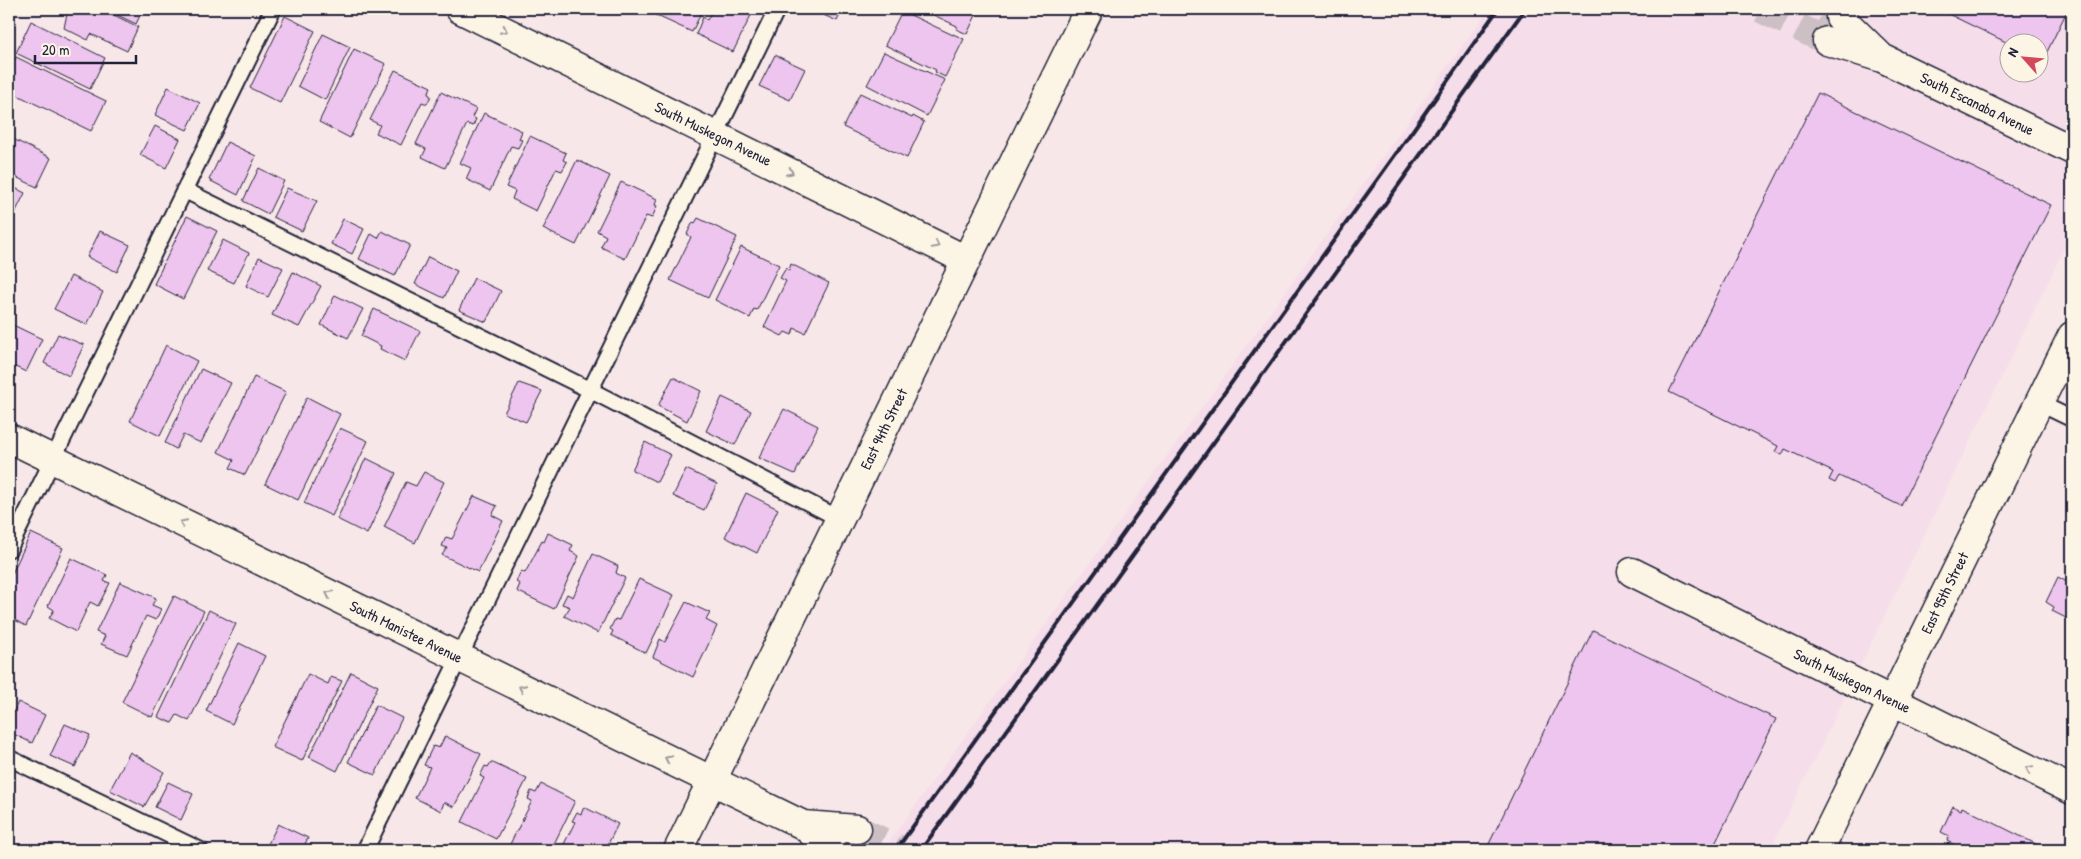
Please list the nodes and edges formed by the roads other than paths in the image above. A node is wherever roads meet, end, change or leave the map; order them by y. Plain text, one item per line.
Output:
1 (273, 9) edge
2 (460, 9) edge
3 (777, 9) edge
4 (1089, 9) edge
5 (1840, 17) tunnel mouth
6 (1827, 41) tunnel mouth
7 (1882, 58) junction
8 (715, 135) junction
9 (2072, 150) edge
10 (184, 190) junction
11 (966, 260) junction
12 (2072, 336) edge
13 (590, 390) junction
14 (2039, 403) junction
15 (2072, 419) edge
16 (9, 438) edge
17 (52, 459) junction
18 (840, 519) junction
19 (9, 549) edge
20 (1632, 572) dead end
21 (459, 658) junction
22 (1891, 701) junction
23 (9, 758) edge
24 (712, 781) junction
25 (2072, 790) edge
26 (803, 825) junction
27 (857, 829) tunnel mouth
28 (200, 850) edge
29 (365, 850) edge
30 (678, 850) edge
31 (832, 850) edge
32 (1819, 850) edge

1 - 10 lane
2 -> 8 street, South Muskegon Avenue
3 - 8 lane
4 - 11 street, East 94th Street
5 - 7 street, South Escanaba Avenue
6 - 7 street, South Escanaba Avenue
7 - 9 street, South Escanaba Avenue
8 -> 11 street, South Muskegon Avenue
8 - 13 lane
10 - 13 lane
10 - 17 lane
11 - 18 street, East 94th Street
12 - 14 street, East 95th Street
13 - 18 lane
13 - 21 lane
14 - 15 lane
14 - 22 street, East 95th Street
16 - 17 street, South Manistee Avenue
17 - 19 lane
21 -> 17 street, South Manistee Avenue
18 - 24 street, East 94th Street
20 - 22 street, South Muskegon Avenue
24 -> 21 street, South Manistee Avenue
21 - 29 lane
25 -> 22 street, South Muskegon Avenue
22 - 32 street, East 95th Street
23 - 28 lane
24 - 26 street, South Manistee Avenue
24 - 30 street, East 94th Street
26 - 27 street, South Manistee Avenue
26 - 31 street, South Manistee Avenue

